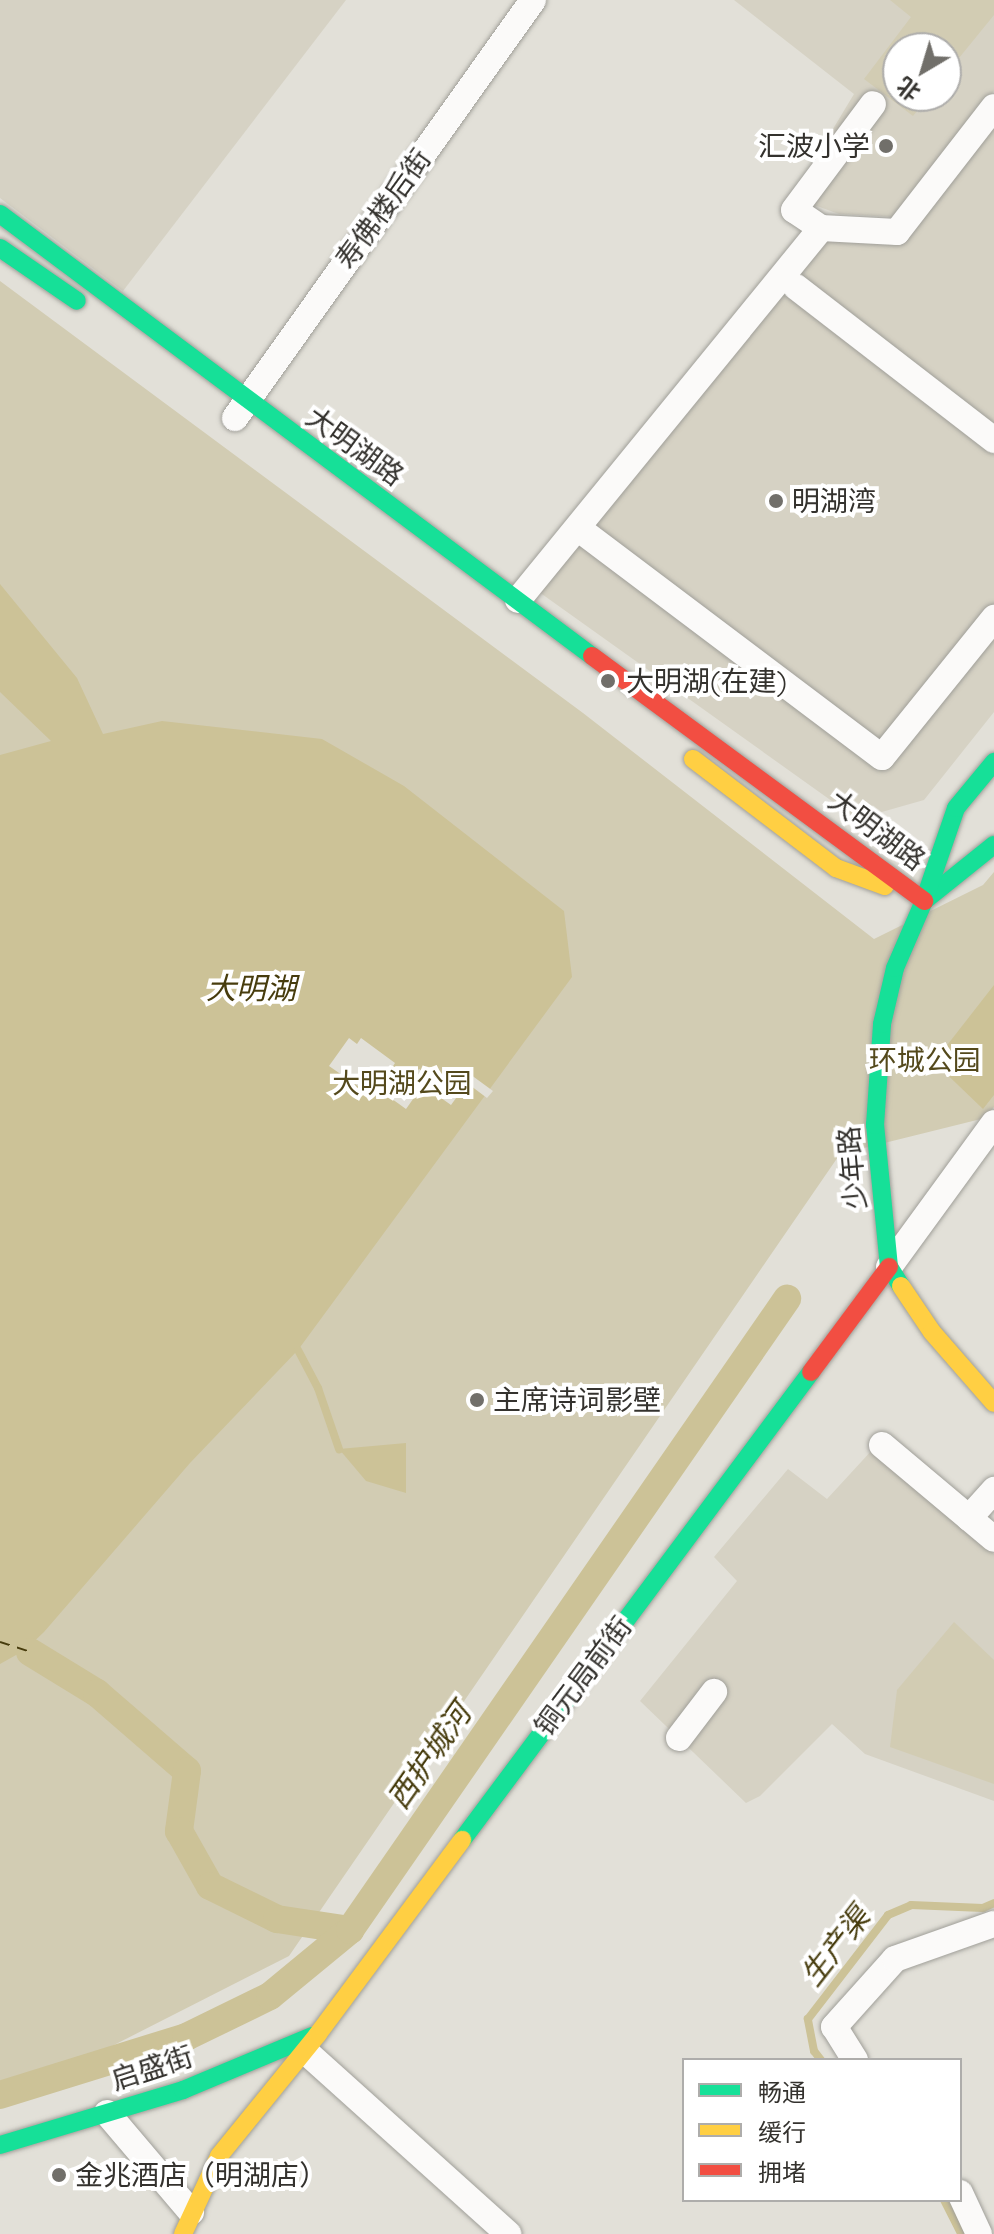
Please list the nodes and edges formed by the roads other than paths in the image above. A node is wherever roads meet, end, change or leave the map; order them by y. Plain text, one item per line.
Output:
1 (533, 0) edge
2 (873, 104) dead end
3 (994, 107) edge
4 (0, 214) edge
5 (821, 228) junction
6 (0, 248) edge
7 (796, 287) dead end
8 (96, 315) dead end
9 (237, 414) junction
10 (994, 440) edge
11 (579, 529) junction
12 (518, 600) junction
13 (994, 618) edge
14 (677, 747) dead end
15 (994, 762) edge
16 (994, 845) edge
17 (924, 901) junction
18 (994, 1123) edge
19 (889, 1267) junction
20 (994, 1403) edge
21 (882, 1445) dead end
22 (994, 1490) edge
23 (969, 1518) junction
24 (994, 1539) edge
25 (714, 1692) dead end
26 (679, 1738) dead end
27 (994, 1924) edge
28 (311, 2042) junction
29 (854, 2058) edge
30 (107, 2113) junction
31 (0, 2145) edge
32 (962, 2197) edge
33 (187, 2223) edge
34 (508, 2234) edge
35 (979, 2234) edge

1 - 9 street, 寿佛楼后街
2 - 5 street
3 - 5 street
4 - 9 main road, 大明湖路
5 - 11 street
6 - 8 main road
7 - 10 street
9 - 12 main road, 大明湖路
11 - 12 street
11 - 13 street
12 - 17 main road, 大明湖路
14 - 17 main road, 大明湖路
15 - 17 main road, 少年路
16 - 17 main road
17 - 19 main road, 少年路
18 - 19 street, 铜元局前街
19 - 20 main road, 少年路
19 - 28 main road, 铜元局前街
21 - 23 street
22 - 23 street
23 - 24 street
25 - 26 street
27 - 29 street
28 - 30 main road, 启盛街
28 - 33 main road, 铜元局前街
28 - 34 street
30 - 31 main road, 启盛街
30 - 33 street
32 - 35 street

